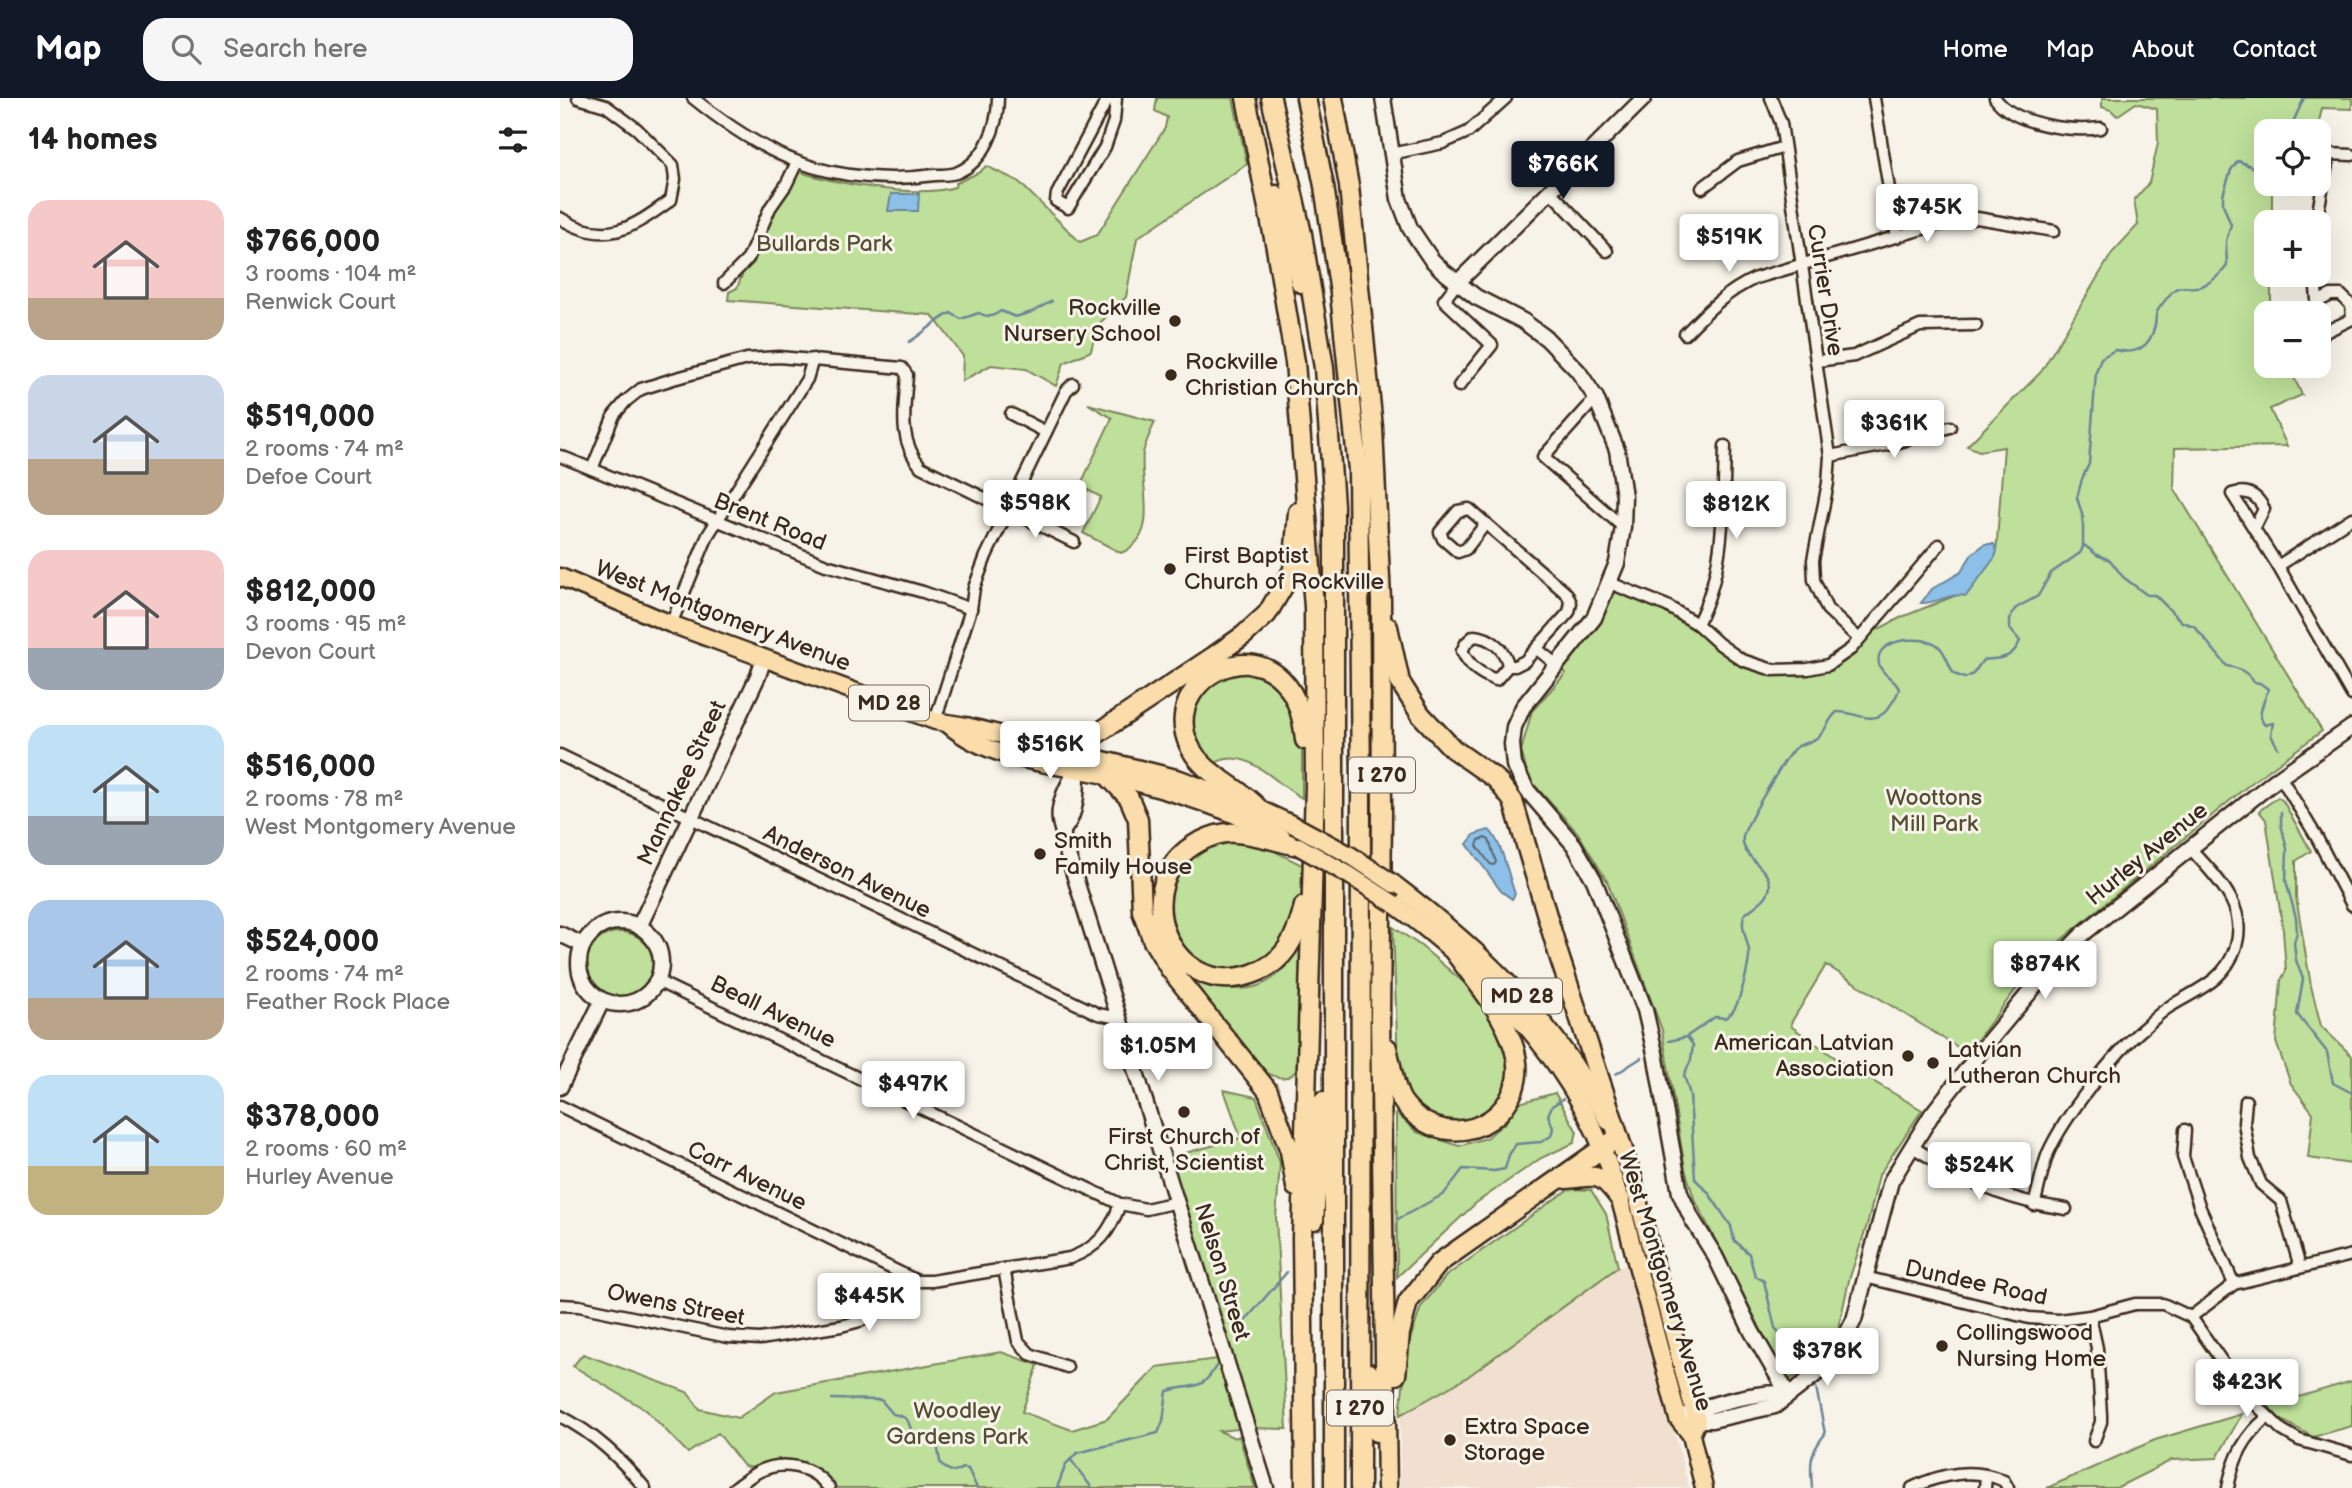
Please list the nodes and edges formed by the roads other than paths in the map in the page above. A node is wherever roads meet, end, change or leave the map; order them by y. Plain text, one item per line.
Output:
1 (578, 98) edge
2 (693, 98) edge
3 (998, 98) edge
4 (1108, 98) edge
5 (1116, 98) edge
6 (1247, 98) edge
7 (1271, 98) edge
8 (1306, 98) edge
9 (1333, 98) edge
10 (1383, 98) edge
11 (1506, 98) edge
12 (1644, 98) edge
13 (1771, 98) edge
14 (1874, 98) edge
15 (1995, 98) edge
16 (2101, 128) dead end
17 (1784, 147) junction
18 (1391, 153) junction
19 (2352, 155) edge
20 (797, 162) junction
21 (1703, 188) dead end
22 (1549, 191) junction
23 (2318, 210) edge
24 (560, 218) edge
25 (2054, 231) dead end
26 (1897, 237) junction
27 (1607, 251) dead end
28 (1802, 264) junction
29 (1458, 282) junction
30 (724, 284) dead end
31 (2319, 301) edge
32 (1976, 325) dead end
33 (2331, 329) edge
34 (1685, 334) dead end
35 (813, 359) junction
36 (1817, 361) junction
37 (1324, 368) junction
38 (1073, 384) dead end
39 (1459, 386) dead end
40 (1595, 398) junction
41 (1011, 414) dead end
42 (1950, 427) dead end
43 (1046, 432) junction
44 (1725, 446) dead end
45 (1303, 454) junction
46 (560, 456) edge
47 (1830, 456) junction
48 (592, 469) junction
49 (1009, 510) junction
50 (2352, 518) edge
51 (716, 520) junction
52 (1486, 523) junction
53 (1623, 527) junction
54 (2255, 529) dead end
55 (1073, 542) dead end
56 (1939, 545) dead end
57 (2278, 566) junction
58 (560, 577) edge
59 (1610, 583) junction
60 (1381, 600) junction
61 (971, 608) junction
62 (671, 624) junction
63 (1697, 624) junction
64 (1859, 639) junction
65 (1537, 649) junction
66 (764, 658) junction
67 (1557, 665) junction
68 (1508, 666) junction
69 (2352, 695) edge
70 (942, 723) junction
71 (2352, 727) edge
72 (560, 755) edge
73 (1079, 762) junction
74 (1107, 775) junction
75 (2280, 776) junction
76 (1259, 808) junction
77 (1314, 808) junction
78 (691, 819) junction
79 (1298, 846) junction
80 (2190, 848) junction
81 (1313, 865) junction
82 (2352, 905) edge
83 (639, 927) junction
84 (560, 934) edge
85 (583, 945) junction
86 (1455, 953) junction
87 (1334, 969) junction
88 (657, 981) junction
89 (602, 1001) junction
90 (1119, 1018) junction
91 (1380, 1018) junction
92 (560, 1087) edge
93 (2246, 1101) dead end
94 (560, 1106) edge
95 (2185, 1130) dead end
96 (1610, 1144) junction
97 (1911, 1146) junction
98 (1559, 1180) junction
99 (1633, 1180) junction
100 (1620, 1199) junction
101 (1177, 1202) junction
102 (1120, 1204) junction
103 (2034, 1205) junction
104 (2066, 1209) dead end
105 (1302, 1224) junction
106 (2352, 1255) edge
107 (2300, 1267) junction
108 (1004, 1269) junction
109 (1865, 1277) junction
110 (917, 1281) junction
111 (2234, 1284) junction
112 (560, 1306) edge
113 (2090, 1316) junction
114 (2191, 1317) junction
115 (1361, 1328) junction
116 (1067, 1367) dead end
117 (1303, 1379) junction
118 (1788, 1394) junction
119 (560, 1416) edge
120 (2267, 1418) junction
121 (1694, 1422) junction
122 (2094, 1441) dead end
123 (1388, 1455) junction
124 (2352, 1455) edge
125 (1986, 1476) junction
126 (645, 1488) edge
127 (734, 1488) edge
128 (829, 1488) edge
129 (1266, 1488) edge
130 (1305, 1488) edge
131 (1334, 1488) edge
132 (1360, 1488) edge
133 (1378, 1488) edge
134 (1387, 1488) edge
135 (1704, 1488) edge
136 (1912, 1488) edge
137 (1986, 1488) edge
138 (2008, 1488) edge
139 (2228, 1488) edge

1 - 24 street
2 - 20 street
3 - 20 street
4 - 5 street
6 - 37 highway
6 - 45 highway, I 270
7 - 37 highway, I 270
8 - 115 highway, I 270
9 - 60 highway, I 270
10 - 18 street
11 - 18 street
12 - 22 street
13 - 17 street, Currier Drive
14 - 26 street
15 - 16 street
17 - 21 street
17 - 28 street, Currier Drive
18 - 29 street
19 - 23 street
20 - 30 street
22 - 27 street
22 - 29 street
25 - 26 street
26 - 28 street
28 - 34 street
28 - 36 street, Currier Drive
29 - 39 street
29 - 40 street
31 - 33 street
32 - 36 street
35 - 48 street
35 - 49 street
35 - 51 street
36 - 47 street, Currier Drive
37 - 87 highway, I 270
38 - 43 street
40 - 53 street
40 - 53 street
41 - 43 street
42 - 47 street
43 - 49 street
44 - 63 street
45 - 73 highway
45 - 77 highway, I 270
46 - 48 street, Brent Road
47 - 64 street, Currier Drive
48 - 51 street, Brent Road
49 - 55 street
49 - 61 street
50 - 57 street
51 - 61 street, Brent Road
51 - 62 street
52 - 52 street
52 - 65 street
53 - 59 street
54 - 57 street
56 - 64 street
57 - 69 street
58 - 62 main road, West Montgomery Avenue / MD 28
59 - 63 street
59 - 67 street
60 - 91 highway, I 270
60 - 99 highway
61 - 70 street
62 - 66 main road, West Montgomery Avenue / MD 28
63 - 64 street
65 - 67 street
65 - 68 street
66 - 70 main road, West Montgomery Avenue / MD 28
66 - 78 street, Mannakee Street
67 - 118 street
68 - 68 street
70 - 73 main road, West Montgomery Avenue / MD 28
71 - 75 street, Hurley Avenue
72 - 78 street, Anderson Avenue
73 - 74 main road, West Montgomery Avenue / MD 28
73 - 76 main road, West Montgomery Avenue / MD 28
73 - 90 street, Nelson Street
74 - 79 main road, West Montgomery Avenue / MD 28
74 - 105 highway
75 - 80 street, Hurley Avenue
75 - 82 street
76 - 77 highway
76 - 96 main road, West Montgomery Avenue / MD 28, bridge
77 - 81 highway, I 270
78 - 83 street, Mannakee Street
78 - 90 street, Anderson Avenue
79 - 81 highway
79 - 86 main road, West Montgomery Avenue / MD 28, bridge
80 - 97 street, Hurley Avenue
80 - 103 street
81 - 105 highway, I 270
83 - 85 street
83 - 88 street
84 - 85 street
85 - 89 street
86 - 91 highway
86 - 96 main road, West Montgomery Avenue / MD 28
87 - 117 highway
87 - 131 highway, I 270
88 - 89 street
88 - 102 street, Beall Avenue
89 - 92 street
90 - 101 street, Nelson Street
91 - 123 highway, I 270
93 - 107 street
94 - 110 street, Carr Avenue
95 - 111 street
96 - 98 highway
96 - 99 main road, MD 28
96 - 100 main road, West Montgomery Avenue / MD 28
97 - 103 street
97 - 109 street, Hurley Avenue
98 - 100 highway
98 - 123 highway
99 - 121 main road, West Montgomery Avenue / MD 28
100 - 121 main road, West Montgomery Avenue / MD 28
101 - 102 street, Beall Avenue
101 - 129 street, Nelson Street
102 - 108 street
103 - 104 street
105 - 117 highway, I 270
106 - 107 street
107 - 111 street
108 - 110 street
108 - 116 street
109 - 113 street, Dundee Road
109 - 118 street, Hurley Avenue
110 - 112 street, Owens Street
111 - 114 street
113 - 114 street, Dundee Road
113 - 122 street
114 - 120 street
115 - 132 highway, I 270
115 - 133 highway
117 - 130 highway, I 270
118 - 121 street
119 - 126 street
120 - 124 street
120 - 139 street
121 - 135 main road, West Montgomery Avenue / MD 28
123 - 134 highway, I 270
125 - 136 street
125 - 137 street
125 - 138 street
127 - 128 street

